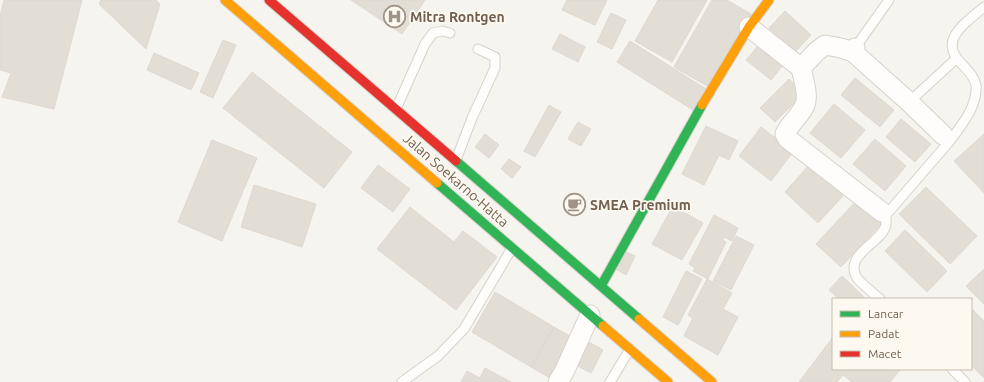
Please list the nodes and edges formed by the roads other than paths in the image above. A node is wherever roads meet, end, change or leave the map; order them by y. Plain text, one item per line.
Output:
1 (225, 0) edge
2 (269, 0) edge
3 (769, 0) edge
4 (889, 0) edge
5 (984, 7) edge
6 (749, 26) junction
7 (450, 33) dead end
8 (478, 49) dead end
9 (854, 50) junction
10 (957, 58) junction
11 (801, 68) junction
12 (909, 102) junction
13 (396, 109) junction
14 (946, 138) junction
15 (456, 160) junction
16 (884, 214) junction
17 (512, 248) junction
18 (601, 286) junction
19 (879, 298) edge
20 (590, 315) junction
21 (630, 349) junction
22 (953, 370) edge
23 (402, 382) edge
24 (558, 382) edge
25 (610, 382) edge
26 (668, 382) edge
27 (712, 382) edge
28 (965, 382) edge

1 - 17 main road, Jalan Soekarno-Hatta
2 - 13 main road, Jalan Soekarno-Hatta
3 - 6 main road
4 - 9 lane
5 - 10 lane
6 - 11 street
6 - 18 main road
7 - 13 lane
8 - 15 lane
9 - 11 street
9 - 12 street
10 - 12 lane
10 - 14 lane
11 - 16 street
12 - 14 street
13 - 15 main road, Jalan Soekarno-Hatta
14 - 16 lane
15 - 18 main road, Jalan Soekarno-Hatta
16 - 19 lane
17 - 20 main road, Jalan Soekarno-Hatta
17 - 23 lane
18 - 27 main road, Jalan Soekarno-Hatta
20 - 21 main road, Jalan Soekarno-Hatta
20 - 24 street
21 - 25 lane
21 - 26 main road, Jalan Soekarno-Hatta
22 - 28 lane

